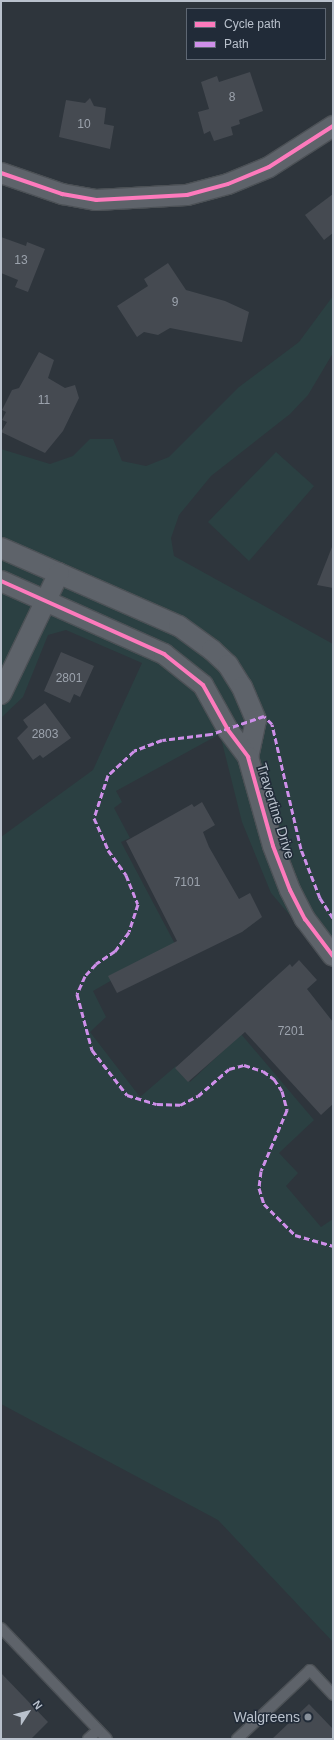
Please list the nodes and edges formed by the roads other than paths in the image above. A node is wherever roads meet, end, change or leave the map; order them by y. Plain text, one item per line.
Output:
1 (333, 126) edge
2 (1, 173) edge
3 (1, 548) edge
4 (58, 573) junction
5 (1, 581) edge
6 (46, 600) junction
7 (1, 694) edge
8 (248, 756) junction
9 (333, 956) edge
10 (1, 1628) edge
11 (333, 1695) edge
12 (98, 1730) junction
13 (88, 1739) edge
14 (107, 1739) edge
15 (237, 1739) edge

1 - 2 street
3 - 4 street, Travertine Drive
4 - 6 street
4 - 8 street, Travertine Drive
5 - 6 street, Travertine Drive
6 - 7 street
6 - 8 street, Travertine Drive
8 - 9 street, Travertine Drive
10 - 12 lane
11 - 15 lane
12 - 13 lane
12 - 14 lane

